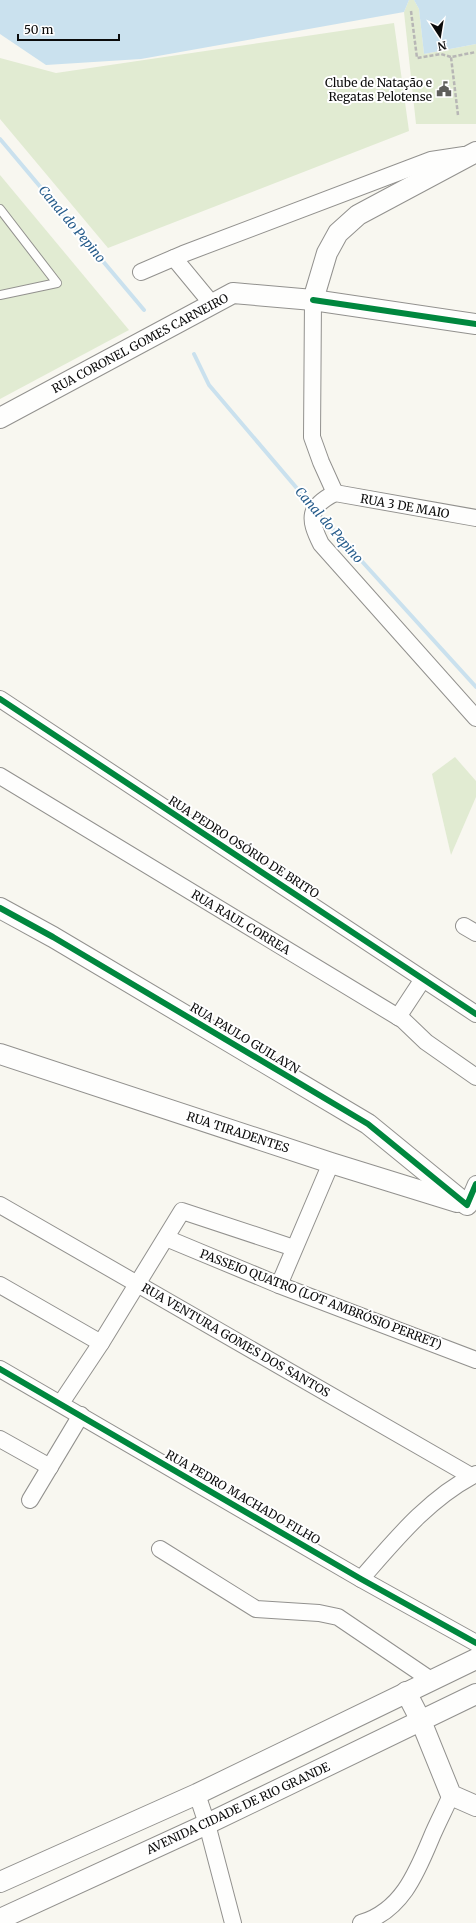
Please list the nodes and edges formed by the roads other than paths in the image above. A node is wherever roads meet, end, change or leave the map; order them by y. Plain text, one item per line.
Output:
1 (475, 153) edge
2 (0, 209) edge
3 (174, 258) junction
4 (140, 272) dead end
5 (0, 296) edge
6 (313, 300) junction
7 (212, 304) junction
8 (476, 324) edge
9 (0, 418) edge
10 (335, 493) junction
11 (476, 518) edge
12 (0, 699) edge
13 (476, 718) edge
14 (0, 776) edge
15 (0, 908) edge
16 (423, 979) junction
17 (476, 1014) edge
18 (398, 1017) junction
19 (0, 1054) edge
20 (476, 1077) edge
21 (331, 1163) junction
22 (476, 1184) edge
23 (0, 1205) edge
24 (472, 1207) edge
25 (166, 1238) junction
26 (294, 1248) junction
27 (137, 1284) junction
28 (0, 1285) edge
29 (279, 1285) junction
30 (101, 1343) junction
31 (476, 1360) edge
32 (0, 1369) edge
33 (61, 1403) junction
34 (80, 1414) junction
35 (0, 1439) edge
36 (50, 1467) junction
37 (473, 1475) edge
38 (30, 1500) dead end
39 (160, 1549) dead end
40 (361, 1579) junction
41 (476, 1644) edge
42 (476, 1659) edge
43 (431, 1680) junction
44 (406, 1692) junction
45 (476, 1694) edge
46 (421, 1720) junction
47 (197, 1794) junction
48 (451, 1795) junction
49 (476, 1806) edge
50 (207, 1824) junction
51 (0, 1882) edge
52 (0, 1919) edge
53 (233, 1923) edge
54 (361, 1923) edge

1 - 3 street
1 - 6 street
2 - 5 lane
3 - 4 street
3 - 7 street
6 - 7 street, RUA CORONEL GOMES CARNEIRO
6 - 8 street, RUA CORONEL GOMES CARNEIRO
6 - 10 street
7 - 9 street, RUA CORONEL GOMES CARNEIRO
10 - 11 street, RUA 3 DE MAIO
10 - 13 street
12 - 16 street, RUA PEDRO OSÓRIO DE BRITO
14 - 18 street, RUA RAUL CORREA
15 - 24 street, RUA PAULO GUILAYN
16 - 17 street, RUA PEDRO OSÓRIO DE BRITO
16 - 18 street
18 - 20 street, RUA RAUL CORREA
19 - 21 street, RUA TIRADENTES
21 - 24 street, RUA TIRADENTES
21 - 26 street
22 - 24 street
23 - 27 street, RUA VENTURA GOMES DOS SANTOS
25 - 26 street
25 - 27 street
25 - 29 street, PASSEIO QUATRO (LOT AMBRÓSIO PERRET)
26 - 29 street
27 - 30 street
27 - 37 street, RUA VENTURA GOMES DOS SANTOS
28 - 30 street
29 - 31 street, PASSEIO QUATRO (LOT AMBRÓSIO PERRET)
30 - 33 street
32 - 33 street, RUA PEDRO MACHADO FILHO
33 - 34 street, RUA PEDRO MACHADO FILHO
34 - 36 street
34 - 40 street, RUA PEDRO MACHADO FILHO
35 - 36 street
36 - 38 street
37 - 40 street
39 - 43 street
40 - 41 street, RUA PEDRO MACHADO FILHO
42 - 43 street
43 - 44 street
44 - 46 street
44 - 47 street
45 - 46 street, AVENIDA CIDADE DE RIO GRANDE
46 - 48 street
46 - 50 street, AVENIDA CIDADE DE RIO GRANDE
47 - 50 street
47 - 51 street
48 - 49 street
48 - 54 street
50 - 52 street, AVENIDA CIDADE DE RIO GRANDE
50 - 53 street

